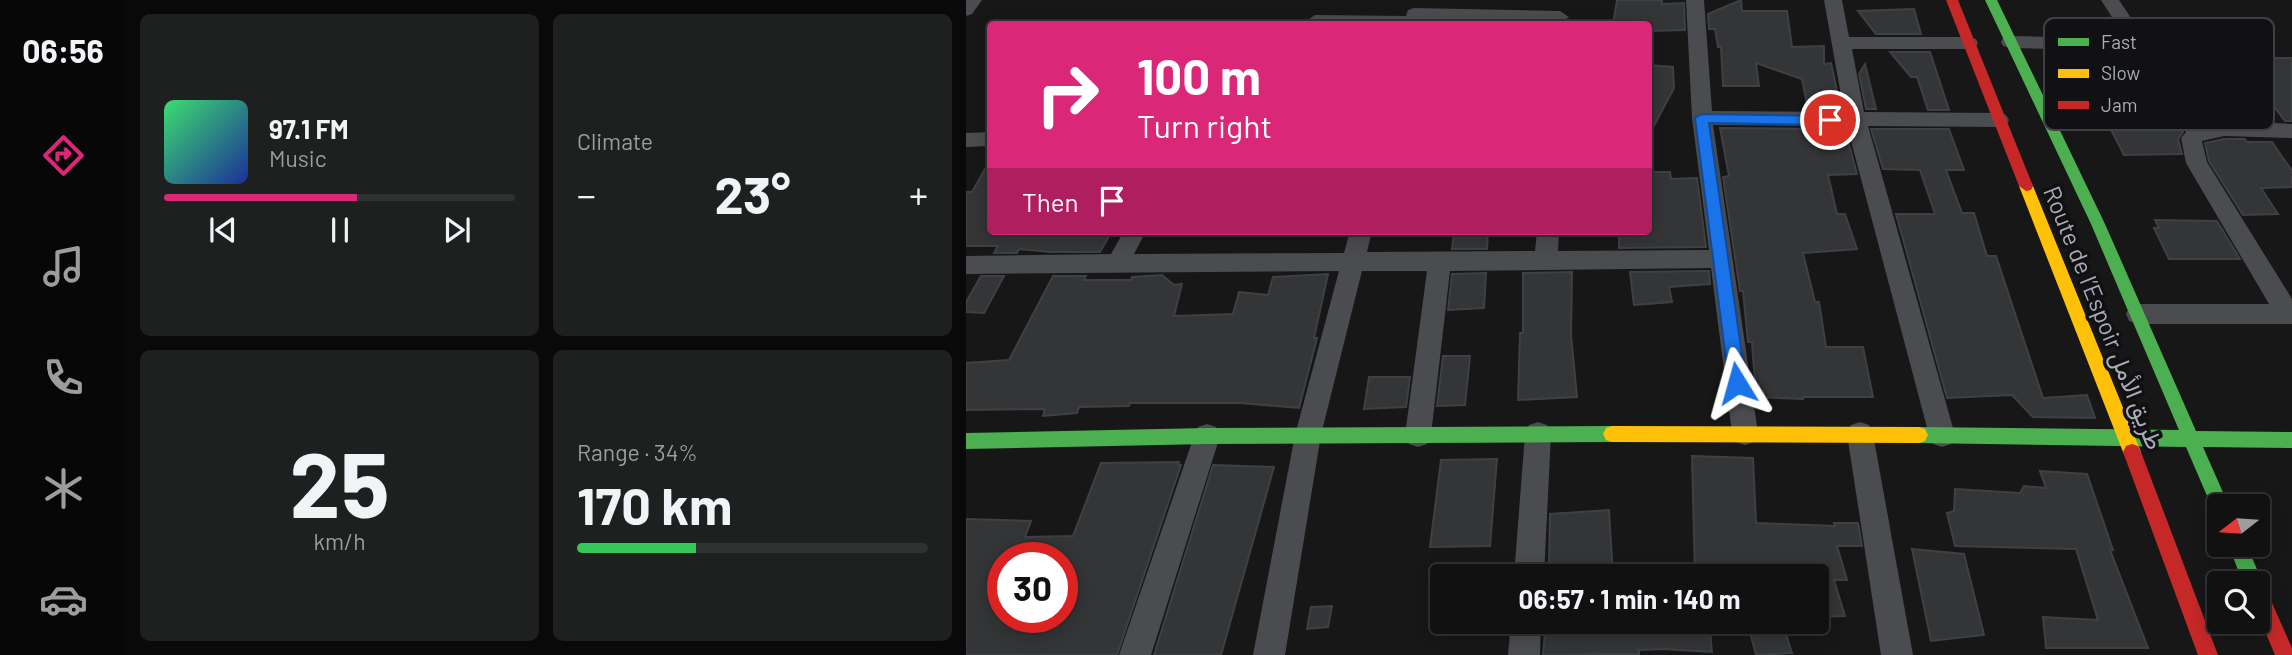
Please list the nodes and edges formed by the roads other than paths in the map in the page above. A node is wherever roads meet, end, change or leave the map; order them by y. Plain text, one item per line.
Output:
1 (974, 0) edge
2 (1322, 0) edge
3 (1695, 0) edge
4 (1832, 0) edge
5 (1952, 0) edge
6 (1991, 0) edge
7 (2110, 0) edge
8 (966, 10) edge
9 (1560, 14) edge
10 (1413, 15) edge
11 (2122, 18) edge
12 (1316, 21) edge
13 (1340, 21) edge
14 (2010, 42) junction
15 (1841, 43) junction
16 (1969, 43) junction
17 (2044, 43) edge
18 (2044, 112) edge
19 (1702, 118) junction
20 (2000, 120) junction
21 (1856, 121) junction
22 (2053, 130) edge
23 (2195, 130) edge
24 (2225, 130) edge
25 (2263, 130) edge
26 (2292, 131) edge
27 (2197, 133) junction
28 (987, 139) edge
29 (966, 140) edge
30 (1133, 235) edge
31 (1360, 235) edge
32 (1548, 235) edge
33 (1720, 259) junction
34 (1440, 260) junction
35 (1546, 260) junction
36 (1353, 261) junction
37 (966, 265) edge
38 (1117, 265) junction
39 (2138, 314) junction
40 (2290, 314) edge
41 (1745, 433) junction
42 (1538, 434) junction
43 (1860, 434) junction
44 (1308, 435) junction
45 (1418, 435) junction
46 (1942, 435) junction
47 (1208, 436) junction
48 (2127, 438) junction
49 (2191, 440) junction
50 (2292, 440) edge
51 (966, 441) edge
52 (2215, 494) edge
53 (1530, 564) edge
54 (2270, 621) edge
55 (1525, 634) edge
56 (1135, 655) edge
57 (1269, 655) edge
58 (1524, 655) edge
59 (1897, 655) edge
60 (2208, 655) edge
61 (2285, 655) edge

1 - 8 street
2 - 12 street
3 - 19 street
4 - 15 street
5 - 16 main road, Route de l’Espoir طريق الأمل
6 - 14 main road, Route de l’Espoir طريق الأمل
7 - 11 street
9 - 10 street
10 - 13 street
14 - 17 street
14 - 18 main road, Route de l’Espoir طريق الأمل
15 - 16 street
15 - 21 street
16 - 20 main road, Route de l’Espoir طريق الأمل
19 - 21 street
19 - 33 street
20 - 21 street
20 - 48 main road, Route de l’Espoir طريق الأمل
21 - 46 street
22 - 39 main road, Route de l’Espoir طريق الأمل
23 - 27 street
24 - 27 street
25 - 26 street
27 - 40 street
28 - 29 street
30 - 38 street
31 - 36 street
32 - 35 street
33 - 35 street
33 - 41 street
34 - 35 street
34 - 36 street
34 - 45 street
36 - 38 street
36 - 44 street
37 - 38 street
39 - 40 street
39 - 49 main road, Route de l’Espoir طريق الأمل
41 - 42 main road
41 - 43 main road
42 - 45 main road
42 - 53 street
43 - 46 main road
43 - 59 street
44 - 45 main road
44 - 47 main road
44 - 57 street
46 - 48 main road
47 - 51 main road
47 - 56 street
48 - 49 main road
48 - 60 main road, Route de l’Espoir طريق الأمل
49 - 50 main road
49 - 52 main road, Route de l’Espoir طريق الأمل
54 - 61 main road
55 - 58 street

